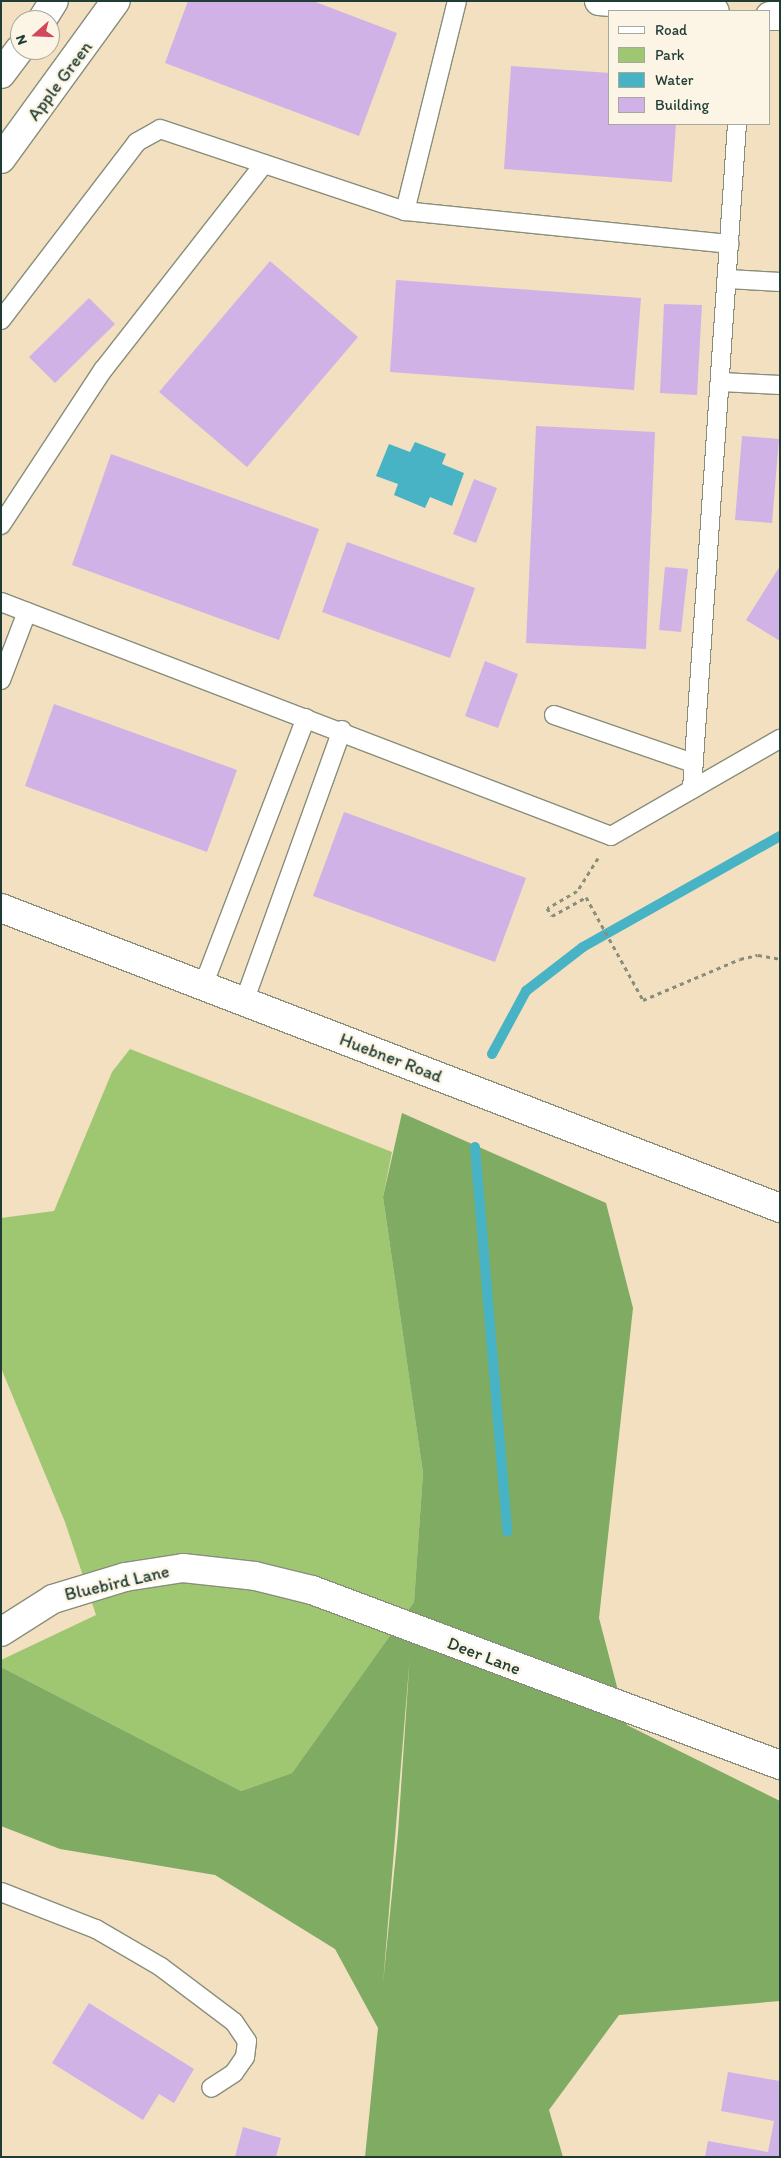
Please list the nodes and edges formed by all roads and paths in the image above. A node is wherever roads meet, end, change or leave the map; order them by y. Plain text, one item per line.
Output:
1 (116, 1) edge
2 (457, 1) edge
3 (599, 1) edge
4 (703, 10) edge
5 (12, 60) edge
6 (1, 74) edge
7 (737, 125) edge
8 (1, 159) edge
9 (264, 164) junction
10 (405, 211) junction
11 (730, 244) junction
12 (728, 279) junction
13 (780, 282) edge
14 (1, 320) edge
15 (721, 382) junction
16 (780, 385) edge
17 (1, 525) edge
18 (1, 602) edge
19 (27, 612) junction
20 (1, 680) edge
21 (554, 715) dead end
22 (306, 718) junction
23 (342, 730) junction
24 (780, 739) edge
25 (693, 763) junction
26 (692, 789) junction
27 (611, 836) junction
28 (1, 908) edge
29 (780, 959) edge
30 (203, 986) junction
31 (244, 1002) junction
32 (780, 1208) edge
33 (183, 1568) joint
34 (1, 1632) edge
35 (780, 1765) edge
36 (1, 1892) edge
37 (211, 2088) dead end

1 - 8 street, Apple Green
2 - 10 lane
3 - 4 street
5 - 6 street
7 - 11 lane
9 - 10 lane
9 - 14 lane
9 - 17 lane
10 - 11 lane
11 - 12 lane
12 - 13 lane
12 - 15 lane
15 - 16 lane
15 - 25 lane
18 - 19 lane
19 - 20 lane
19 - 22 lane
21 - 25 lane
22 - 23 lane
22 - 30 lane
23 - 27 lane
23 - 31 lane
24 - 26 lane
25 - 26 lane
26 - 27 lane
27 - 29 path
28 - 30 street, Huebner Road
30 - 31 street, Huebner Road
31 - 32 street, Huebner Road
33 - 34 street, Bluebird Lane
33 - 35 street, Deer Lane
36 - 37 lane

